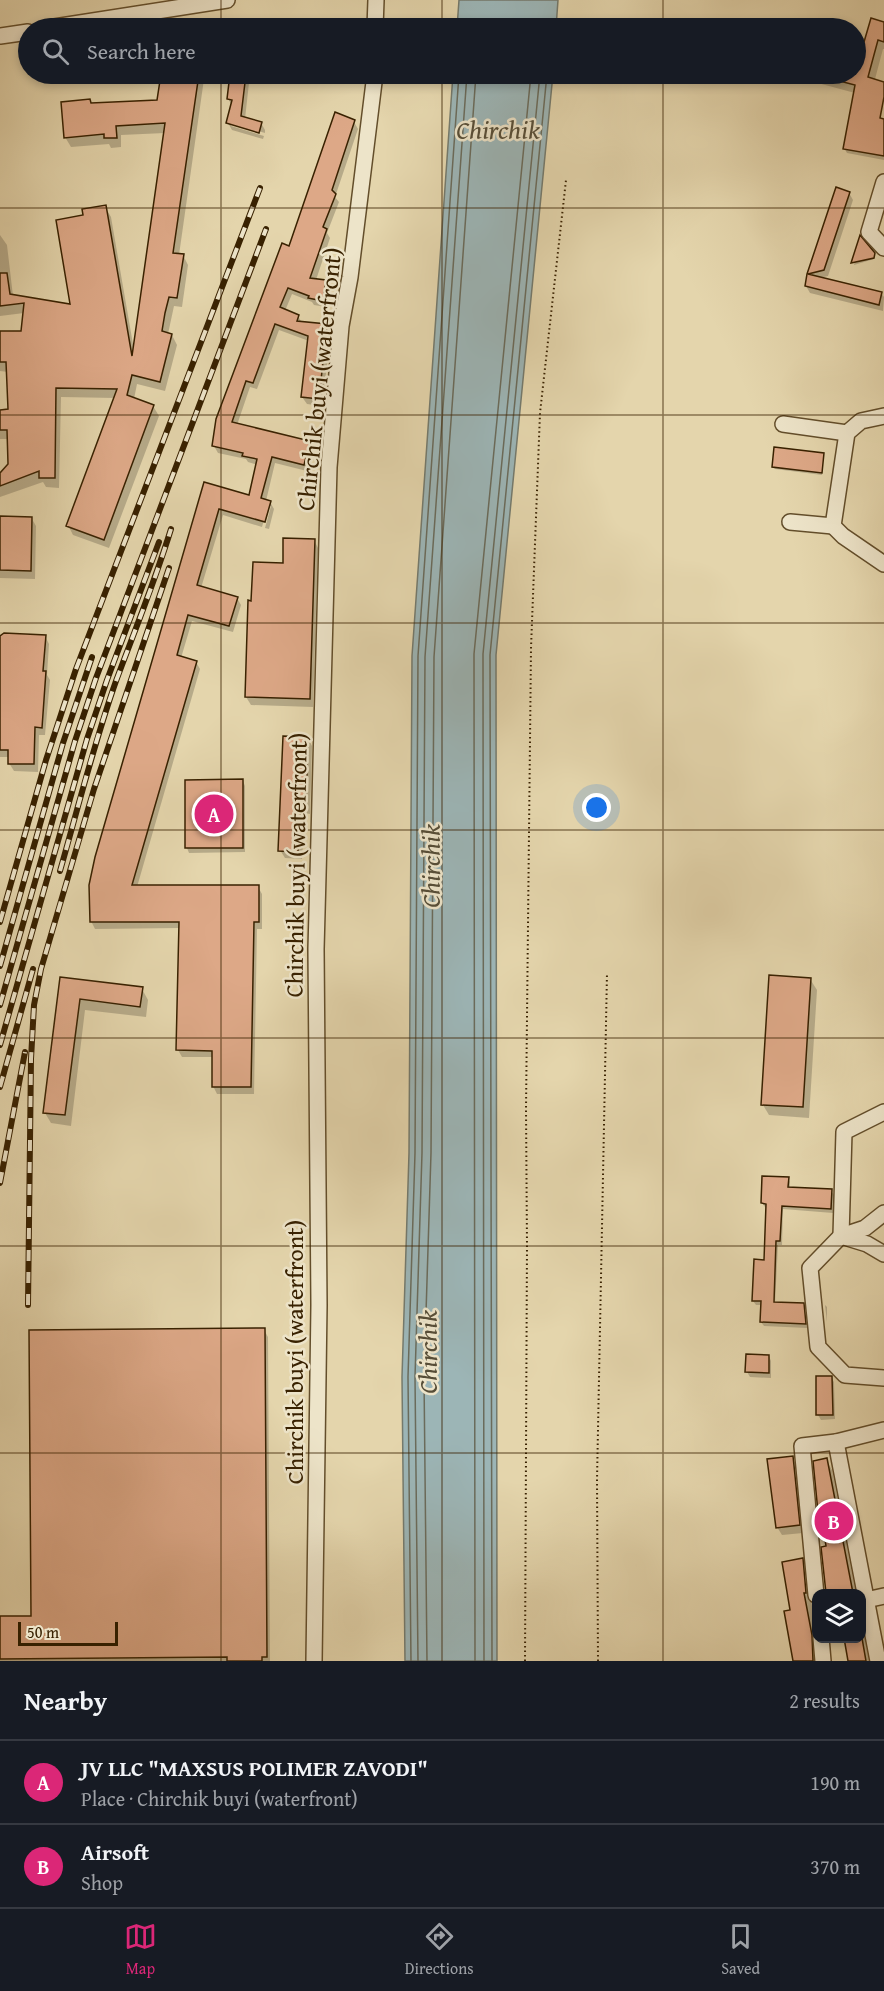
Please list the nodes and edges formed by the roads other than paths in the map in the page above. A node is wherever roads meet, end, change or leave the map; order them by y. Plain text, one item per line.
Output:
1 (227, 0) edge
2 (376, 0) edge
3 (112, 18) edge
4 (375, 18) edge
5 (18, 33) edge
6 (0, 36) edge
7 (374, 84) edge
8 (884, 182) edge
9 (884, 248) edge
10 (884, 416) edge
11 (783, 424) dead end
12 (847, 433) junction
13 (790, 522) dead end
14 (833, 526) junction
15 (884, 564) edge
16 (884, 1112) edge
17 (884, 1212) edge
18 (841, 1236) junction
19 (884, 1254) edge
20 (884, 1378) edge
21 (884, 1430) edge
22 (836, 1442) junction
23 (815, 1589) edge
24 (864, 1589) edge
25 (884, 1596) edge
26 (866, 1600) joint
27 (821, 1643) edge
28 (314, 1661) edge
29 (823, 1661) edge
30 (878, 1661) edge

1 - 3 street
2 - 4 street
5 - 6 street
7 - 28 street, Chirchik buyi (waterfront)
8 - 9 street
10 - 12 street
11 - 12 street
12 - 14 street
13 - 14 street
14 - 15 street
16 - 18 street
17 - 18 street
18 - 19 street
18 - 20 street
21 - 22 street
22 - 23 street
22 - 24 street
25 - 26 street
26 - 30 street
27 - 29 street

